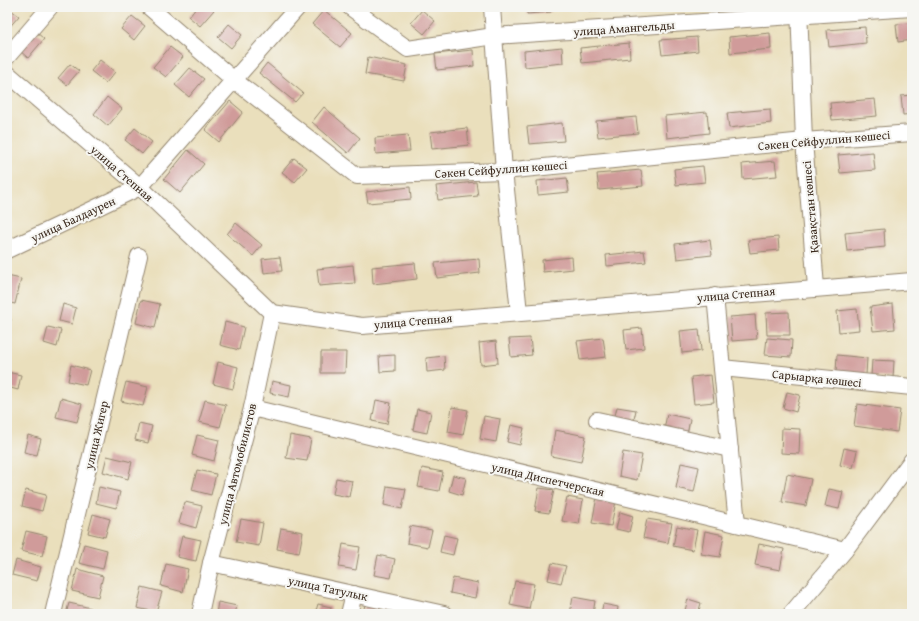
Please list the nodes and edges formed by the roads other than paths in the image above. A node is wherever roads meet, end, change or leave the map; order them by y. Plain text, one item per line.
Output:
1 (50, 7) edge
2 (149, 7) edge
3 (298, 7) edge
4 (350, 7) edge
5 (492, 7) edge
6 (910, 8) edge
7 (799, 12) edge
8 (494, 36) junction
9 (7, 57) edge
10 (7, 72) edge
11 (234, 80) junction
12 (912, 133) edge
13 (804, 141) junction
14 (504, 171) junction
15 (140, 187) junction
16 (7, 250) edge
17 (138, 256) dead end
18 (912, 281) edge
19 (816, 287) junction
20 (715, 296) junction
21 (519, 312) junction
22 (272, 313) junction
23 (722, 368) junction
24 (912, 387) edge
25 (252, 408) junction
26 (597, 420) dead end
27 (730, 449) junction
28 (912, 460) edge
29 (737, 524) junction
30 (845, 550) junction
31 (211, 563) junction
32 (354, 594) junction
33 (53, 614) edge
34 (200, 614) edge
35 (349, 614) edge
36 (444, 614) edge
37 (791, 614) edge

1 - 9 street
2 - 11 street, Сәкен Сейфуллин көшесі
3 - 11 street
4 - 8 street, улица Амангельды
5 - 8 street
6 - 7 street, улица Амангельды
7 - 8 street, улица Амангельды
7 - 13 street, Қазақстан көшесі
8 - 14 street
10 - 15 street, улица Степная
11 - 14 street, Сәкен Сейфуллин көшесі
11 - 15 street
12 - 13 street, Сәкен Сейфуллин көшесі
13 - 14 street, Сәкен Сейфуллин көшесі
13 - 19 street, Қазақстан көшесі
14 - 21 street
15 - 16 street, улица Балдаурен
15 - 22 street, улица Степная
17 - 33 street, улица Жигер
18 - 19 street, улица Степная
19 - 20 street, улица Степная
20 - 21 street, улица Степная
20 - 23 street
21 - 22 street, улица Степная
22 - 25 street, улица Автомобилистов
23 - 24 street, Сарыарқа көшесі
23 - 27 street
25 - 29 street, улица Диспетчерская
25 - 31 street, улица Автомобилистов
26 - 27 street
27 - 29 street
28 - 30 street
29 - 30 street, улица Диспетчерская
30 - 37 street
31 - 32 street, улица Татулык
31 - 34 street, улица Автомобилистов
32 - 35 street
32 - 36 street, улица Татулык

